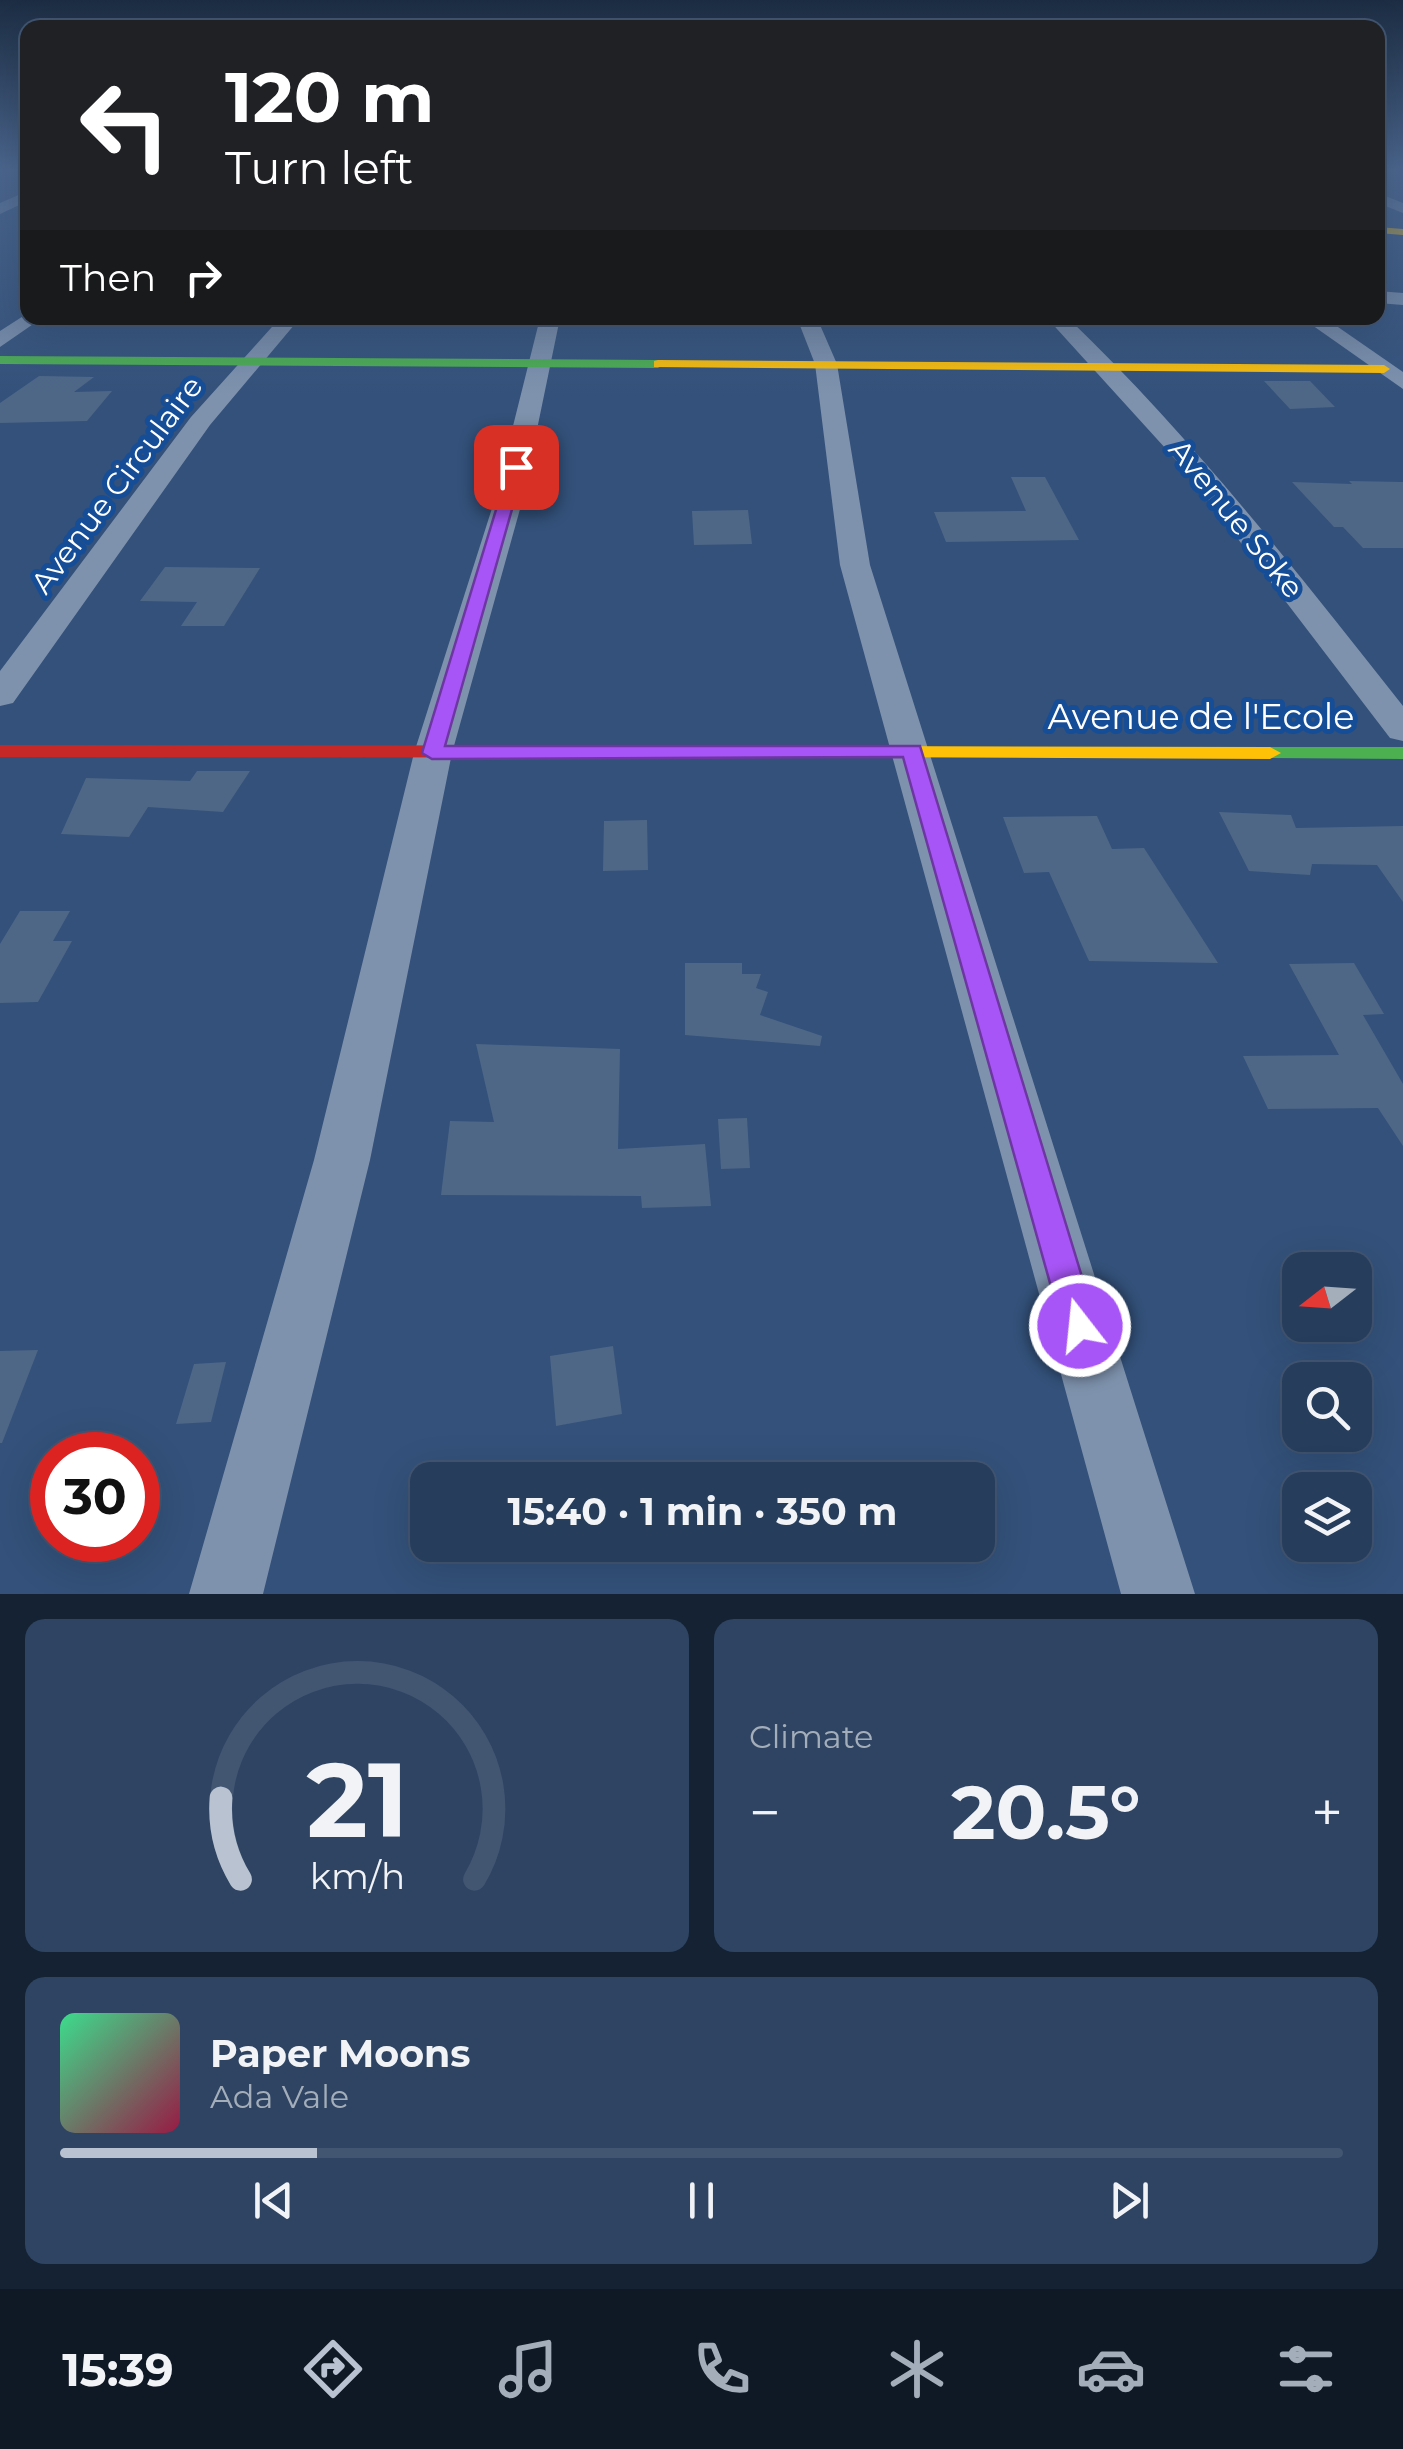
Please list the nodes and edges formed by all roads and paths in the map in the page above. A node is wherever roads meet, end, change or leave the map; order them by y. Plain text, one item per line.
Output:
1 (20, 325) edge
2 (285, 325) edge
3 (548, 325) edge
4 (810, 325) edge
5 (1064, 325) edge
6 (1322, 325) edge
7 (0, 342) edge
8 (0, 360) edge
9 (257, 361) junction
10 (540, 362) junction
11 (826, 364) junction
12 (1109, 367) junction
13 (1394, 375) edge
14 (0, 695) edge
15 (1403, 730) edge
16 (0, 751) edge
17 (912, 751) junction
18 (432, 753) junction
19 (1403, 753) edge
20 (226, 1594) edge
21 (1158, 1594) edge

1 - 7 street
2 - 9 street, Avenue Circulaire
3 - 10 street
4 - 11 street
5 - 12 street, Avenue Soke
6 - 13 street
8 - 9 street
9 - 10 street
9 - 14 street, Avenue Circulaire
10 - 11 street
10 - 18 street
11 - 12 street
11 - 17 street
12 - 13 street
12 - 15 street, Avenue Soke
16 - 18 street, Avenue de l'Ecole
17 - 18 street, Avenue de l'Ecole
17 - 19 street, Avenue de l'Ecole
17 - 21 street
18 - 20 street

